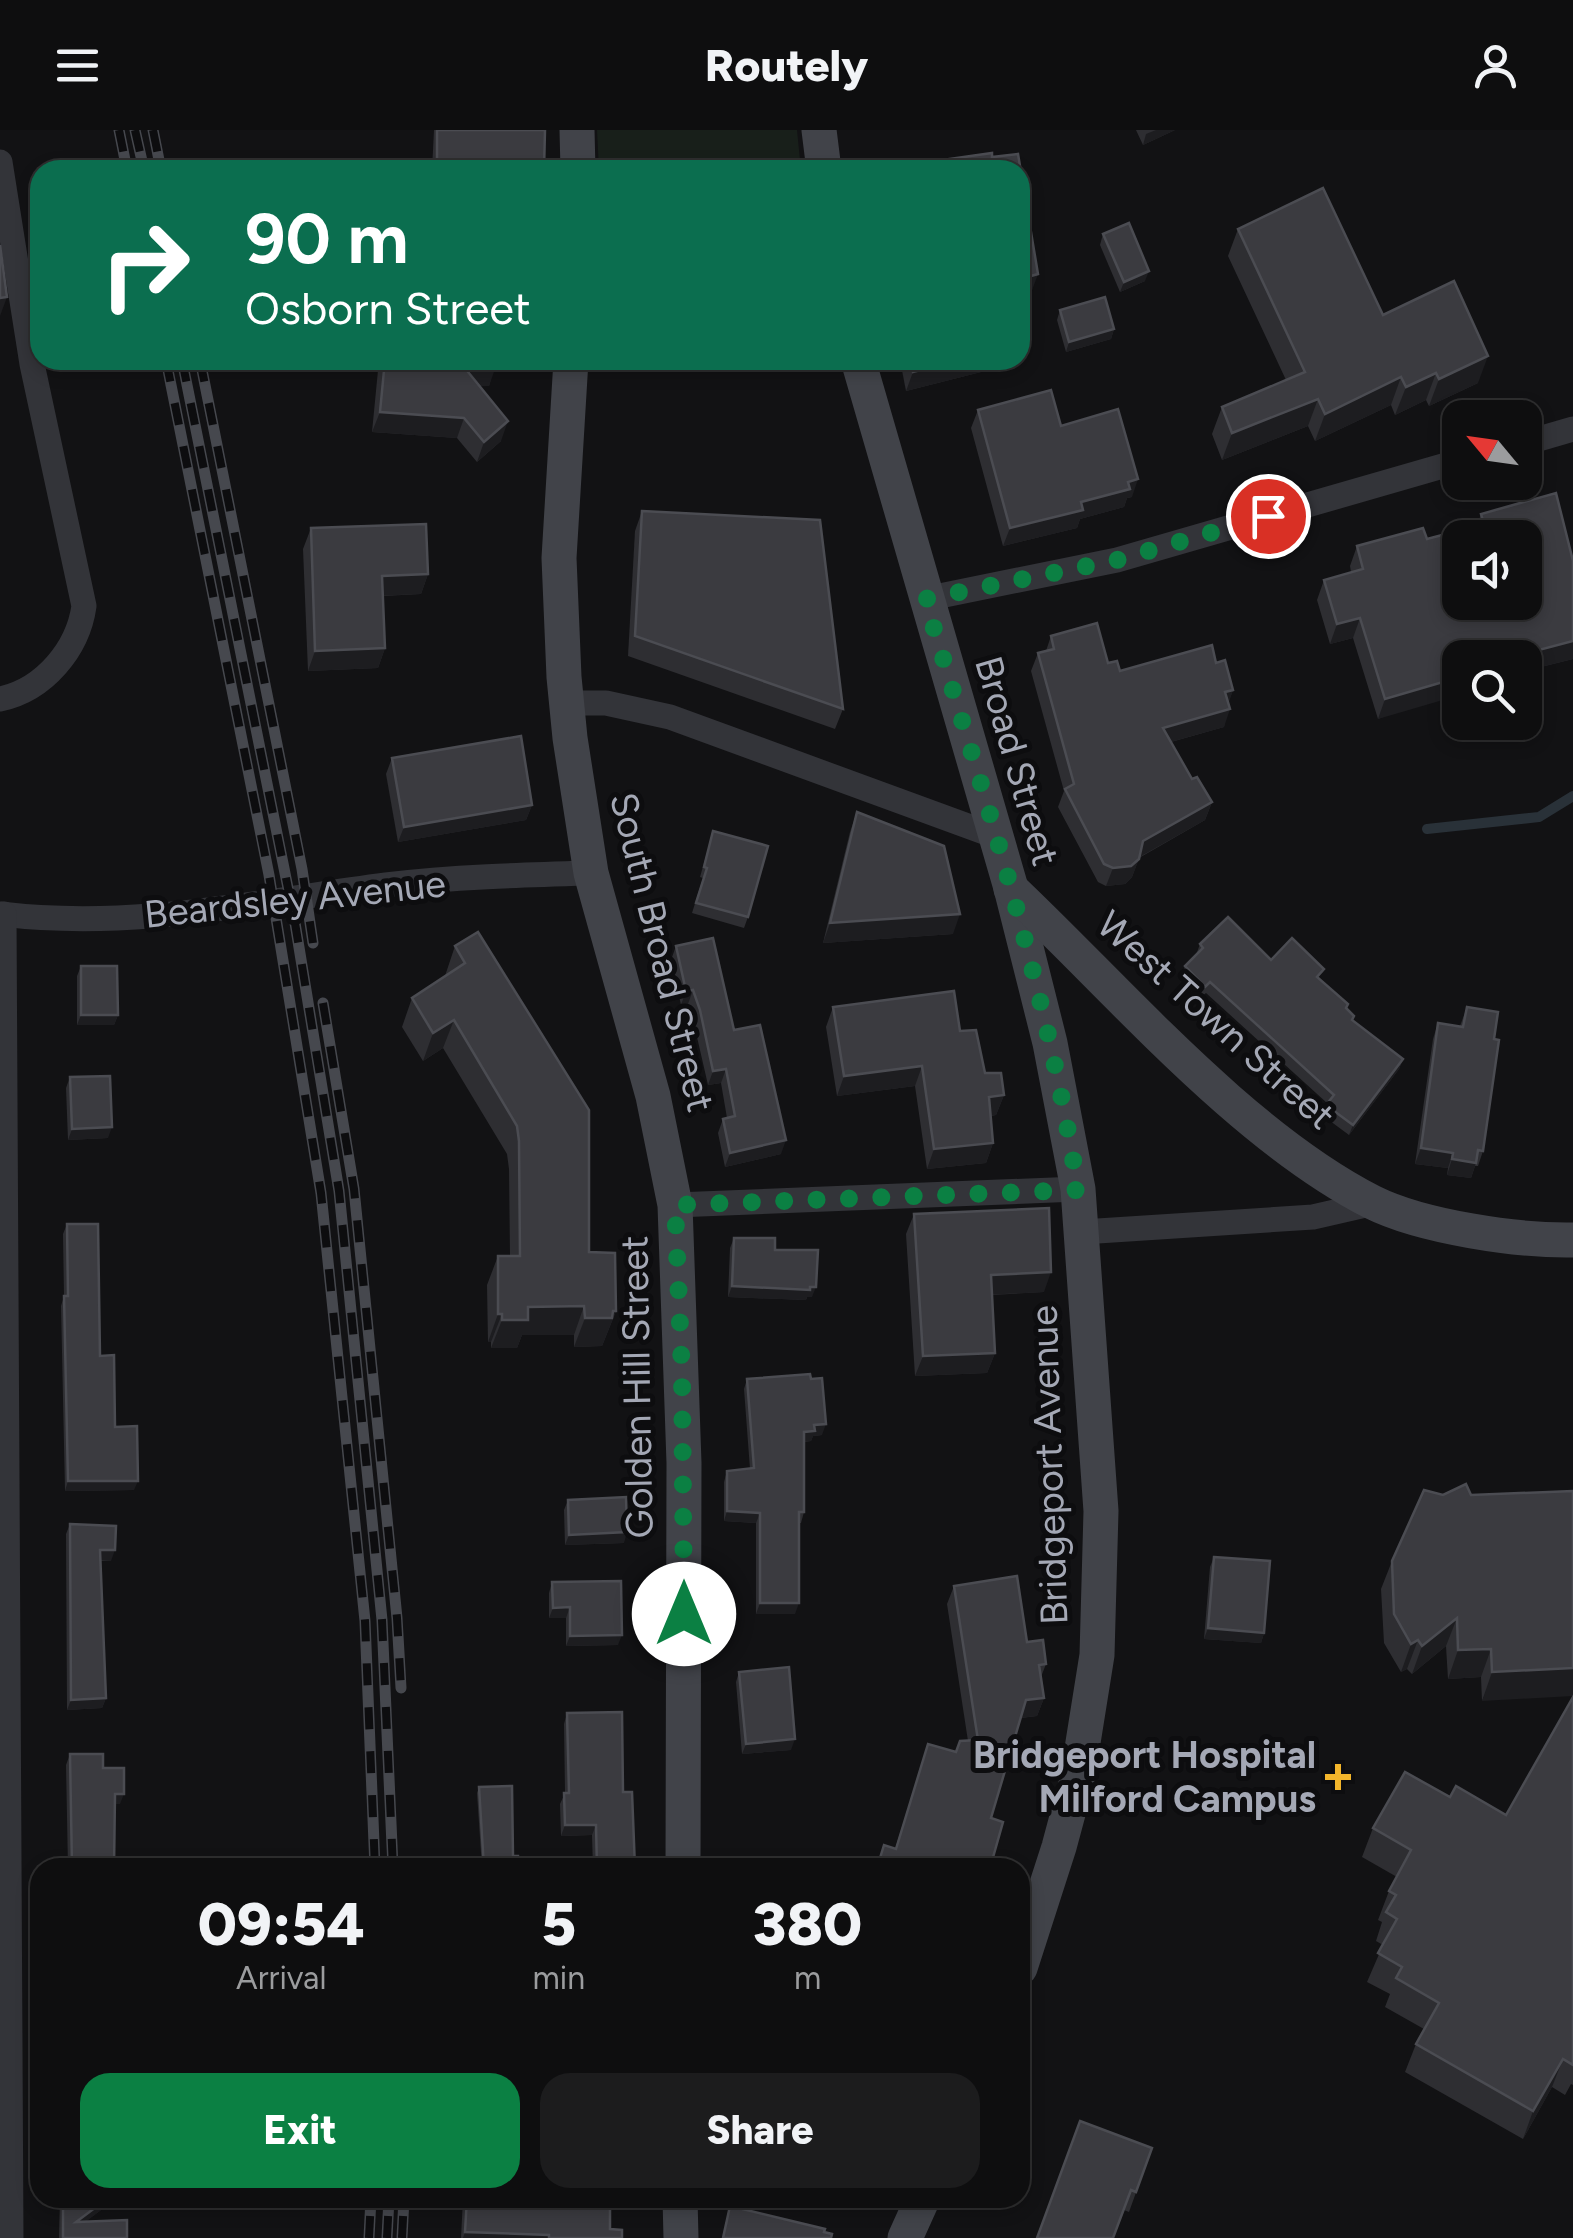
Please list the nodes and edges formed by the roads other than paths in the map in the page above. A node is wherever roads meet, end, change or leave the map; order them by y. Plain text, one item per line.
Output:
1 (577, 130) edge
2 (820, 130) edge
3 (578, 160) edge
4 (823, 160) edge
5 (0, 162) edge
6 (30, 351) edge
7 (33, 370) edge
8 (570, 370) edge
9 (861, 370) edge
10 (1573, 429) edge
11 (1542, 438) edge
12 (1442, 466) edge
13 (925, 599) junction
14 (0, 698) edge
15 (566, 703) junction
16 (995, 836) junction
17 (591, 873) junction
18 (1010, 888) junction
19 (2, 914) edge
20 (1078, 1190) junction
21 (1374, 1203) junction
22 (675, 1205) junction
23 (1082, 1232) junction
24 (1573, 1240) edge
25 (683, 1858) edge
26 (1030, 1937) edge
27 (680, 2208) edge
28 (918, 2208) edge
29 (11, 2238) edge
30 (681, 2238) edge
31 (905, 2238) edge

1 - 3 main road
2 - 4 main road
5 - 6 street
7 - 14 street
8 - 15 main road, South Broad Street
9 - 13 main road, Broad Street
10 - 11 street
12 - 13 street
13 - 16 main road, Broad Street
15 - 16 street
15 - 17 main road, South Broad Street
16 - 18 main road, Broad Street
17 - 19 street, Beardsley Avenue
17 - 22 main road, South Broad Street
18 - 20 main road, Broad Street
18 - 21 main road, West Town Street
19 - 29 street
20 - 22 street
20 - 23 main road, Bridgeport Avenue
21 - 23 street
21 - 24 main road, West Town Street
22 - 25 main road, Golden Hill Street
23 - 26 main road, Bridgeport Avenue
27 - 30 main road
28 - 31 main road

